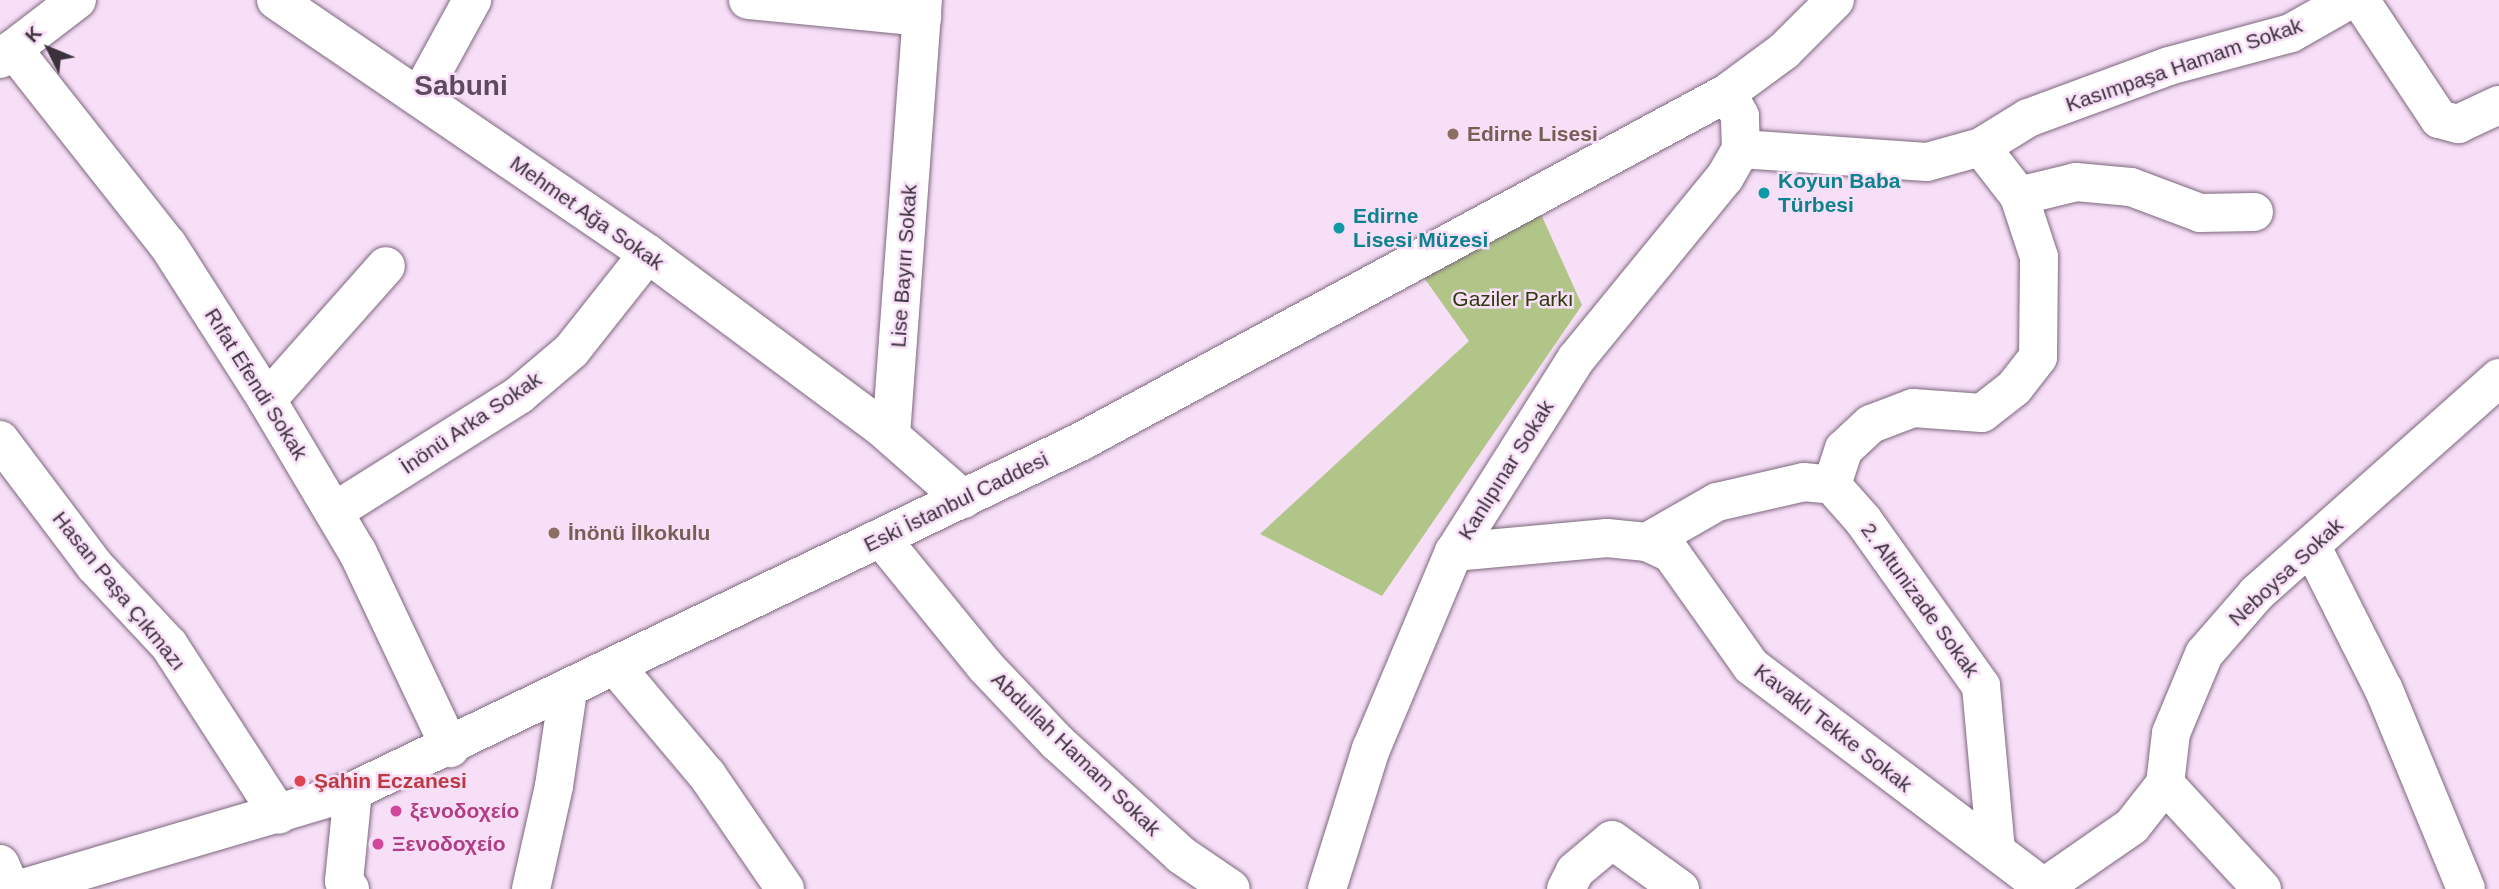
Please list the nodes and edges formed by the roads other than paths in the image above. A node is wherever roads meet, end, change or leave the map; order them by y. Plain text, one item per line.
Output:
1 (77, 0) edge
2 (276, 0) edge
3 (472, 0) edge
4 (748, 0) edge
5 (1835, 0) edge
6 (2349, 0) edge
7 (2360, 0) edge
8 (922, 9) edge
9 (6, 54) edge
10 (1727, 93) junction
11 (419, 97) junction
12 (2499, 105) edge
13 (1981, 147) junction
14 (1741, 149) junction
15 (2019, 196) junction
16 (2255, 212) dead end
17 (648, 254) junction
18 (386, 266) dead end
19 (2499, 378) edge
20 (267, 400) junction
21 (891, 435) junction
22 (0, 440) edge
23 (1832, 485) junction
24 (963, 499) junction
25 (335, 511) junction
26 (881, 538) junction
27 (1647, 541) junction
28 (2312, 547) junction
29 (1454, 552) junction
30 (616, 667) junction
31 (568, 691) junction
32 (450, 748) junction
33 (2165, 784) junction
34 (353, 791) junction
35 (279, 815) junction
36 (1996, 850) junction
37 (0, 864) edge
38 (2045, 888) edge
39 (11, 889) edge
40 (20, 889) edge
41 (351, 889) edge
42 (531, 889) edge
43 (785, 889) edge
44 (1231, 889) edge
45 (1327, 889) edge
46 (1566, 889) edge
47 (1680, 889) edge
48 (2262, 889) edge
49 (2466, 889) edge

1 - 9 street
2 - 11 street, Mehmet Ağa Sokak
3 - 11 street
4 - 8 street
5 - 10 street, Eski İstanbul Caddesi
6 - 13 street, Kasımpaşa Hamam Sokak
7 - 12 street
8 - 21 street, Lise Bayırı Sokak
9 - 20 street, Rıfat Efendi Sokak
10 - 14 street
10 - 24 street, Eski İstanbul Caddesi
11 - 17 street, Mehmet Ağa Sokak
13 - 14 street, Kasımpaşa Hamam Sokak
13 - 15 street
14 - 29 street, Kanlıpınar Sokak
15 - 16 street
15 - 23 street
17 - 21 street, Mehmet Ağa Sokak
17 - 25 street, İnönü Arka Sokak
18 - 20 street
19 - 28 street, Neboysa Sokak
20 - 25 street, Rıfat Efendi Sokak
21 - 24 street
22 - 35 street, Hasan Paşa Çıkmazı
23 - 27 street
23 - 36 street, 2. Altunizade Sokak
24 - 26 street, Eski İstanbul Caddesi
25 - 32 street, Rıfat Efendi Sokak
26 - 30 street, Eski İstanbul Caddesi
26 - 44 street, Abdullah Hamam Sokak
27 - 29 street
27 - 36 street, Kavaklı Tekke Sokak
28 - 33 street, Neboysa Sokak
28 - 49 street
29 - 45 street, Kanlıpınar Sokak
30 - 31 street, Eski İstanbul Caddesi
30 - 43 street
31 - 32 street, Eski İstanbul Caddesi
31 - 42 street
32 - 34 street, Eski İstanbul Caddesi
33 - 38 street
33 - 48 street
34 - 35 street, Eski İstanbul Caddesi
34 - 41 street
35 - 40 street, Eski İstanbul Caddesi
36 - 38 street, Kavaklı Tekke Sokak
37 - 39 street
46 - 47 street

